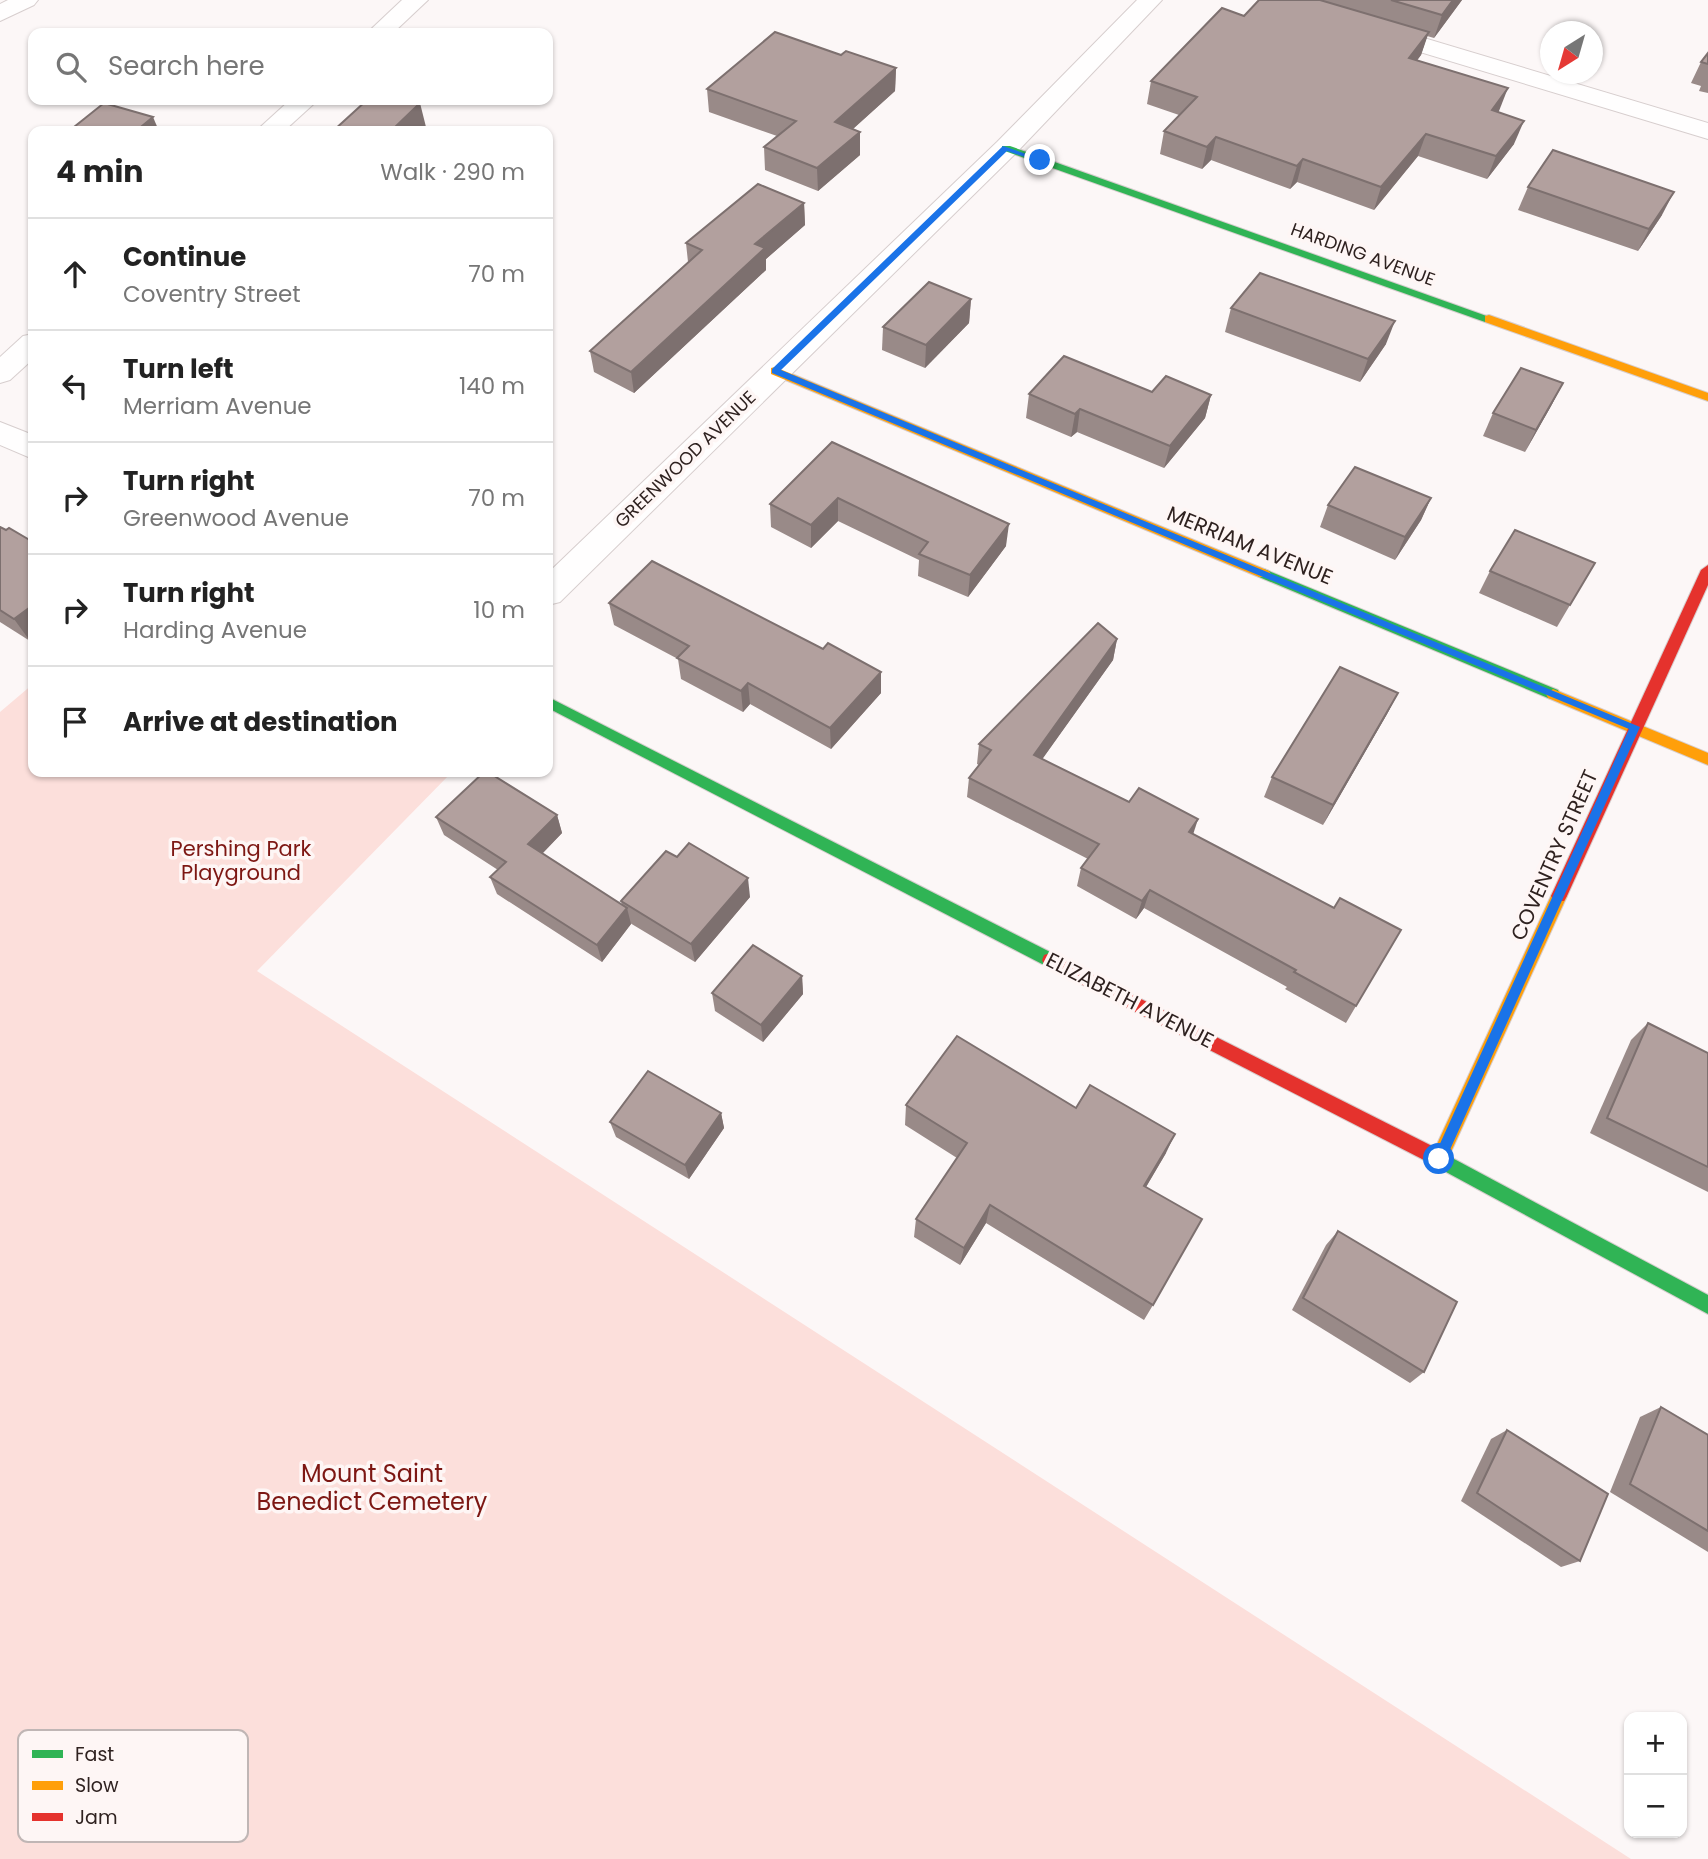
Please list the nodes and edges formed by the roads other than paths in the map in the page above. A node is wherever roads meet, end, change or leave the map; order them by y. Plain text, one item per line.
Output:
1 (26, 0) edge
2 (416, 0) edge
3 (1150, 0) edge
4 (1272, 0) edge
5 (0, 14) edge
6 (385, 28) edge
7 (298, 105) edge
8 (275, 126) edge
9 (1708, 131) edge
10 (1006, 148) junction
11 (28, 348) edge
12 (775, 371) junction
13 (0, 373) edge
14 (1708, 397) edge
15 (0, 432) edge
16 (28, 446) edge
17 (1708, 570) edge
18 (553, 588) edge
19 (553, 705) edge
20 (1635, 727) junction
21 (1708, 759) edge
22 (1439, 1159) junction
23 (1708, 1306) edge

1 - 5 street
2 - 6 street
3 - 10 street, GREENWOOD AVENUE
4 - 9 street
7 - 8 street
10 - 12 street, GREENWOOD AVENUE
10 - 14 street, HARDING AVENUE
11 - 13 street
12 - 18 street, GREENWOOD AVENUE
12 - 20 street, MERRIAM AVENUE
15 - 16 street
17 - 20 street, COVENTRY STREET
19 - 22 street, ELIZABETH AVENUE
20 - 21 street, MERRIAM AVENUE
20 - 22 street, COVENTRY STREET
22 - 23 street, ELIZABETH AVENUE

